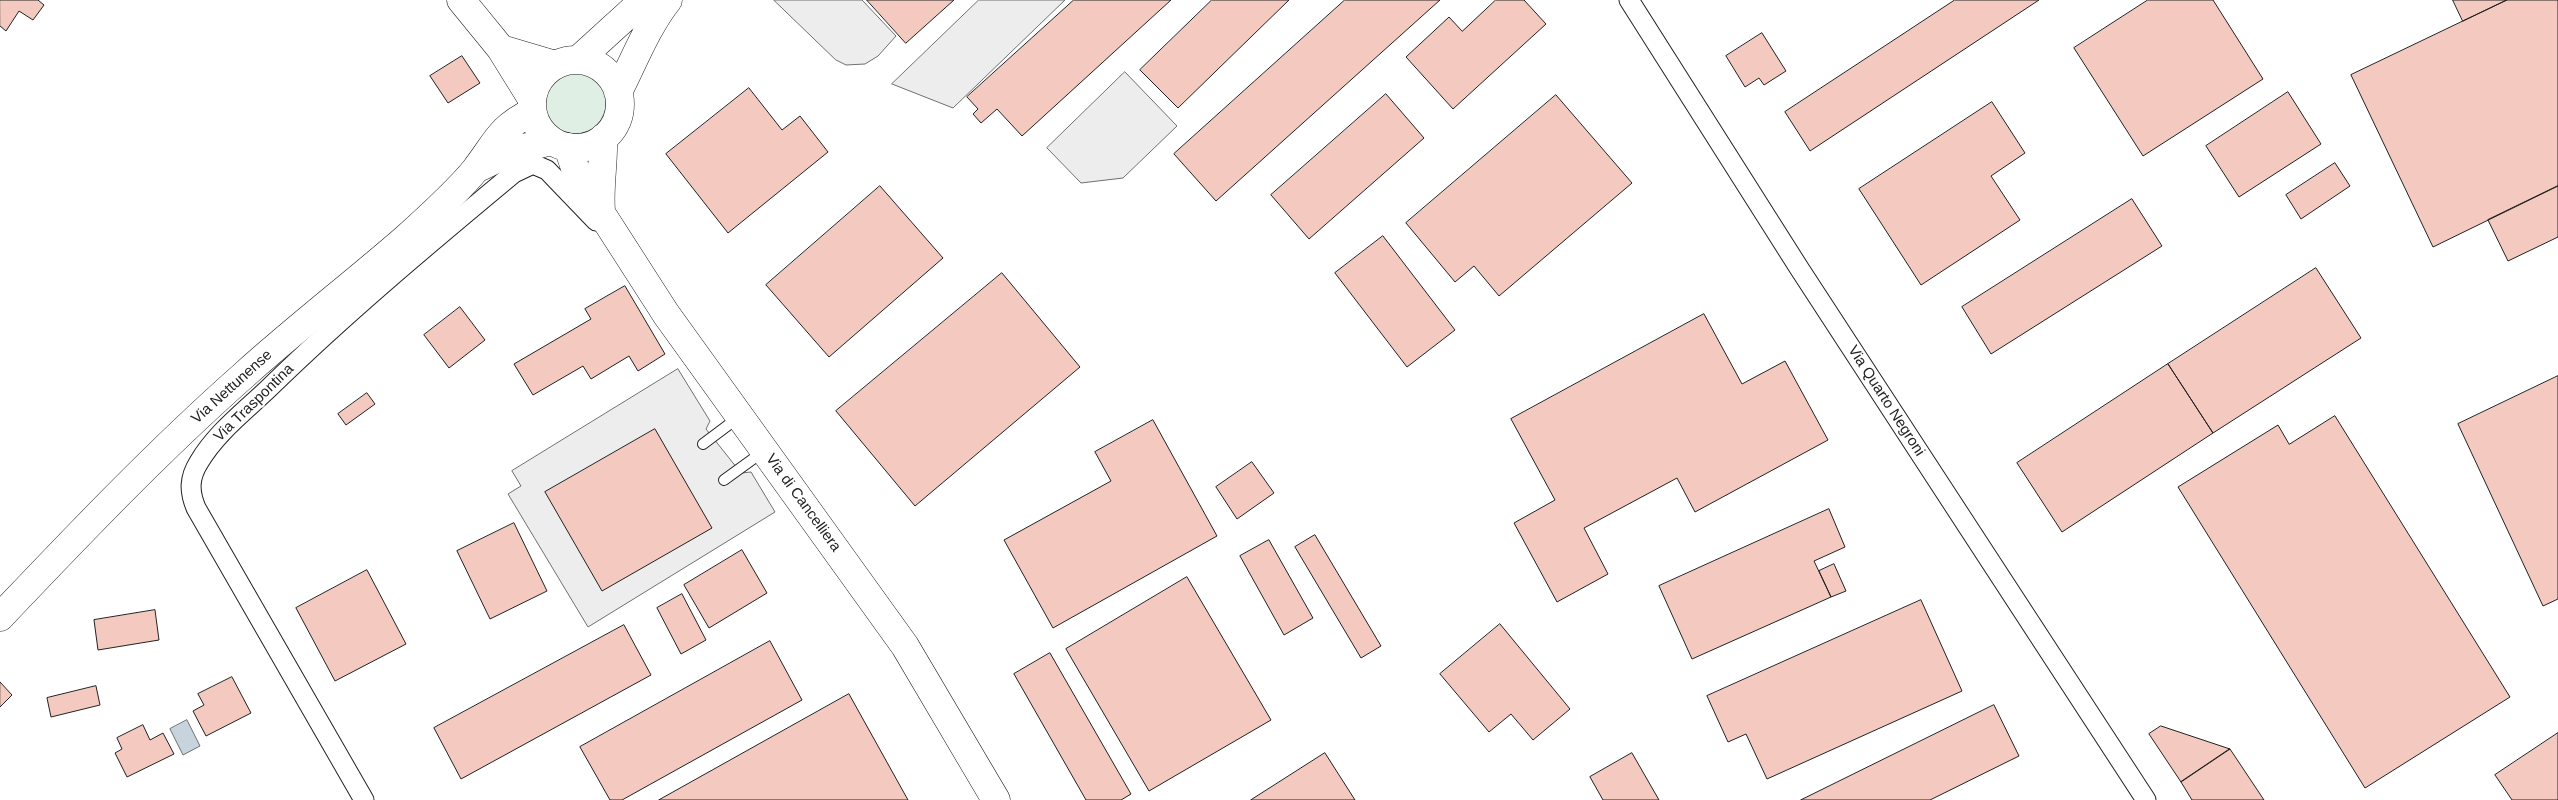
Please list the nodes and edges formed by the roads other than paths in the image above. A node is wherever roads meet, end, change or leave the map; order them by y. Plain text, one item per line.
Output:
1 (461, 0) edge
2 (644, 0) edge
3 (668, 0) edge
4 (1629, 0) edge
5 (501, 49) junction
6 (567, 62) junction
7 (618, 92) junction
8 (532, 106) junction
9 (604, 138) junction
10 (560, 144) junction
11 (475, 170) junction
12 (605, 219) junction
13 (740, 416) junction
14 (703, 444) dead end
15 (765, 451) junction
16 (724, 480) dead end
17 (0, 616) edge
18 (364, 800) edge
19 (996, 800) edge
20 (2146, 800) edge

1 - 5 main road
2 - 6 main road
3 - 7 main road
4 - 20 street, Via Quarto Negroni
5 - 6 main road
5 - 8 main road
6 - 7 main road
6 - 8 main road
7 - 9 main road
8 - 10 main road
8 - 11 main road, Via Nettunense
9 - 10 main road, Via Nettunense
9 - 12 main road
10 - 11 main road, Via Nettunense
10 - 12 main road, Via di Cancelliera
11 - 17 main road, Via Nettunense
12 - 13 main road, Via di Cancelliera
12 - 18 street, Via Traspontina
13 - 14 lane
13 - 15 main road, Via di Cancelliera
15 - 16 lane
15 - 19 main road, Via di Cancelliera

